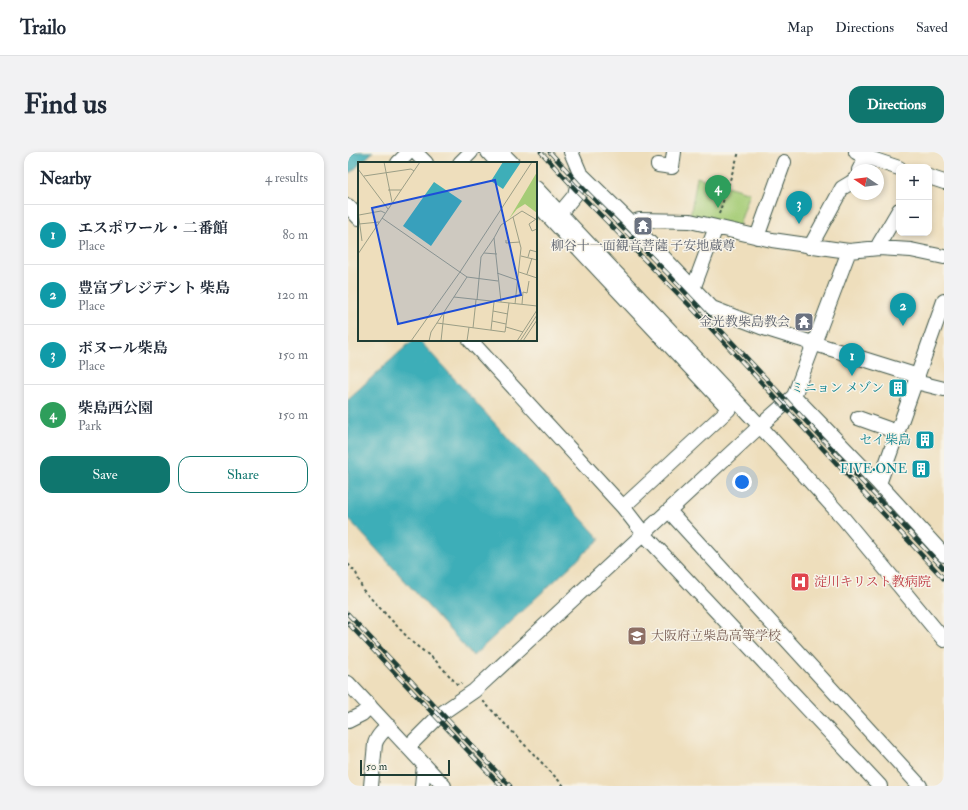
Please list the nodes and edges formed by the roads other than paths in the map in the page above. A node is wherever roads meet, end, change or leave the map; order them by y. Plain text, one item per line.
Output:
1 (409, 152) edge
2 (415, 152) edge
3 (471, 152) edge
4 (488, 152) edge
5 (571, 152) edge
6 (674, 152) edge
7 (861, 154) edge
8 (505, 160) edge
9 (399, 162) edge
10 (425, 162) edge
11 (461, 162) edge
12 (784, 162) dead end
13 (860, 164) edge
14 (658, 165) dead end
15 (896, 167) edge
16 (580, 173) junction
17 (932, 178) edge
18 (944, 182) edge
19 (848, 184) edge
20 (537, 189) edge
21 (537, 204) edge
22 (560, 213) junction
23 (896, 215) edge
24 (631, 223) junction
25 (716, 227) junction
26 (757, 237) junction
27 (810, 247) junction
28 (879, 248) junction
29 (849, 250) junction
30 (944, 257) edge
31 (693, 289) junction
32 (944, 301) edge
33 (940, 324) edge
34 (471, 341) edge
35 (814, 344) junction
36 (917, 379) junction
37 (944, 389) edge
38 (794, 396) junction
39 (858, 418) dead end
40 (760, 426) junction
41 (897, 432) junction
42 (879, 484) junction
43 (623, 507) junction
44 (669, 511) junction
45 (644, 534) junction
46 (943, 553) edge
47 (944, 640) edge
48 (348, 683) edge
49 (370, 706) junction
50 (348, 721) edge
51 (388, 726) junction
52 (408, 747) junction
53 (424, 765) junction
54 (371, 786) edge
55 (422, 786) edge
56 (444, 786) edge
57 (880, 786) edge
58 (920, 786) edge

1 - 9 street
2 - 10 street
3 - 11 street
4 - 8 street
5 - 16 street
6 - 14 street
7 - 13 street
7 - 15 street
12 - 26 street
16 - 22 street
16 - 24 street
17 - 18 street
19 - 27 street
20 - 22 street
21 - 43 street
22 - 40 street
23 - 28 street
24 - 25 street
24 - 31 street
25 - 26 street
25 - 31 street
26 - 27 street
27 - 29 street
28 - 29 street
28 - 30 street
29 - 35 street
31 - 35 street
32 - 33 street
33 - 36 street
34 - 43 street
35 - 36 street
35 - 38 street
36 - 37 street
36 - 41 street
38 - 40 street
38 - 42 street
39 - 41 street
40 - 44 street
40 - 47 street
41 - 42 street
42 - 46 street
43 - 45 street
44 - 45 street
44 - 58 street
45 - 52 street
45 - 57 street
48 - 49 street
49 - 50 street
49 - 51 street
51 - 52 street
51 - 54 street
52 - 53 street
53 - 55 street
53 - 56 street

